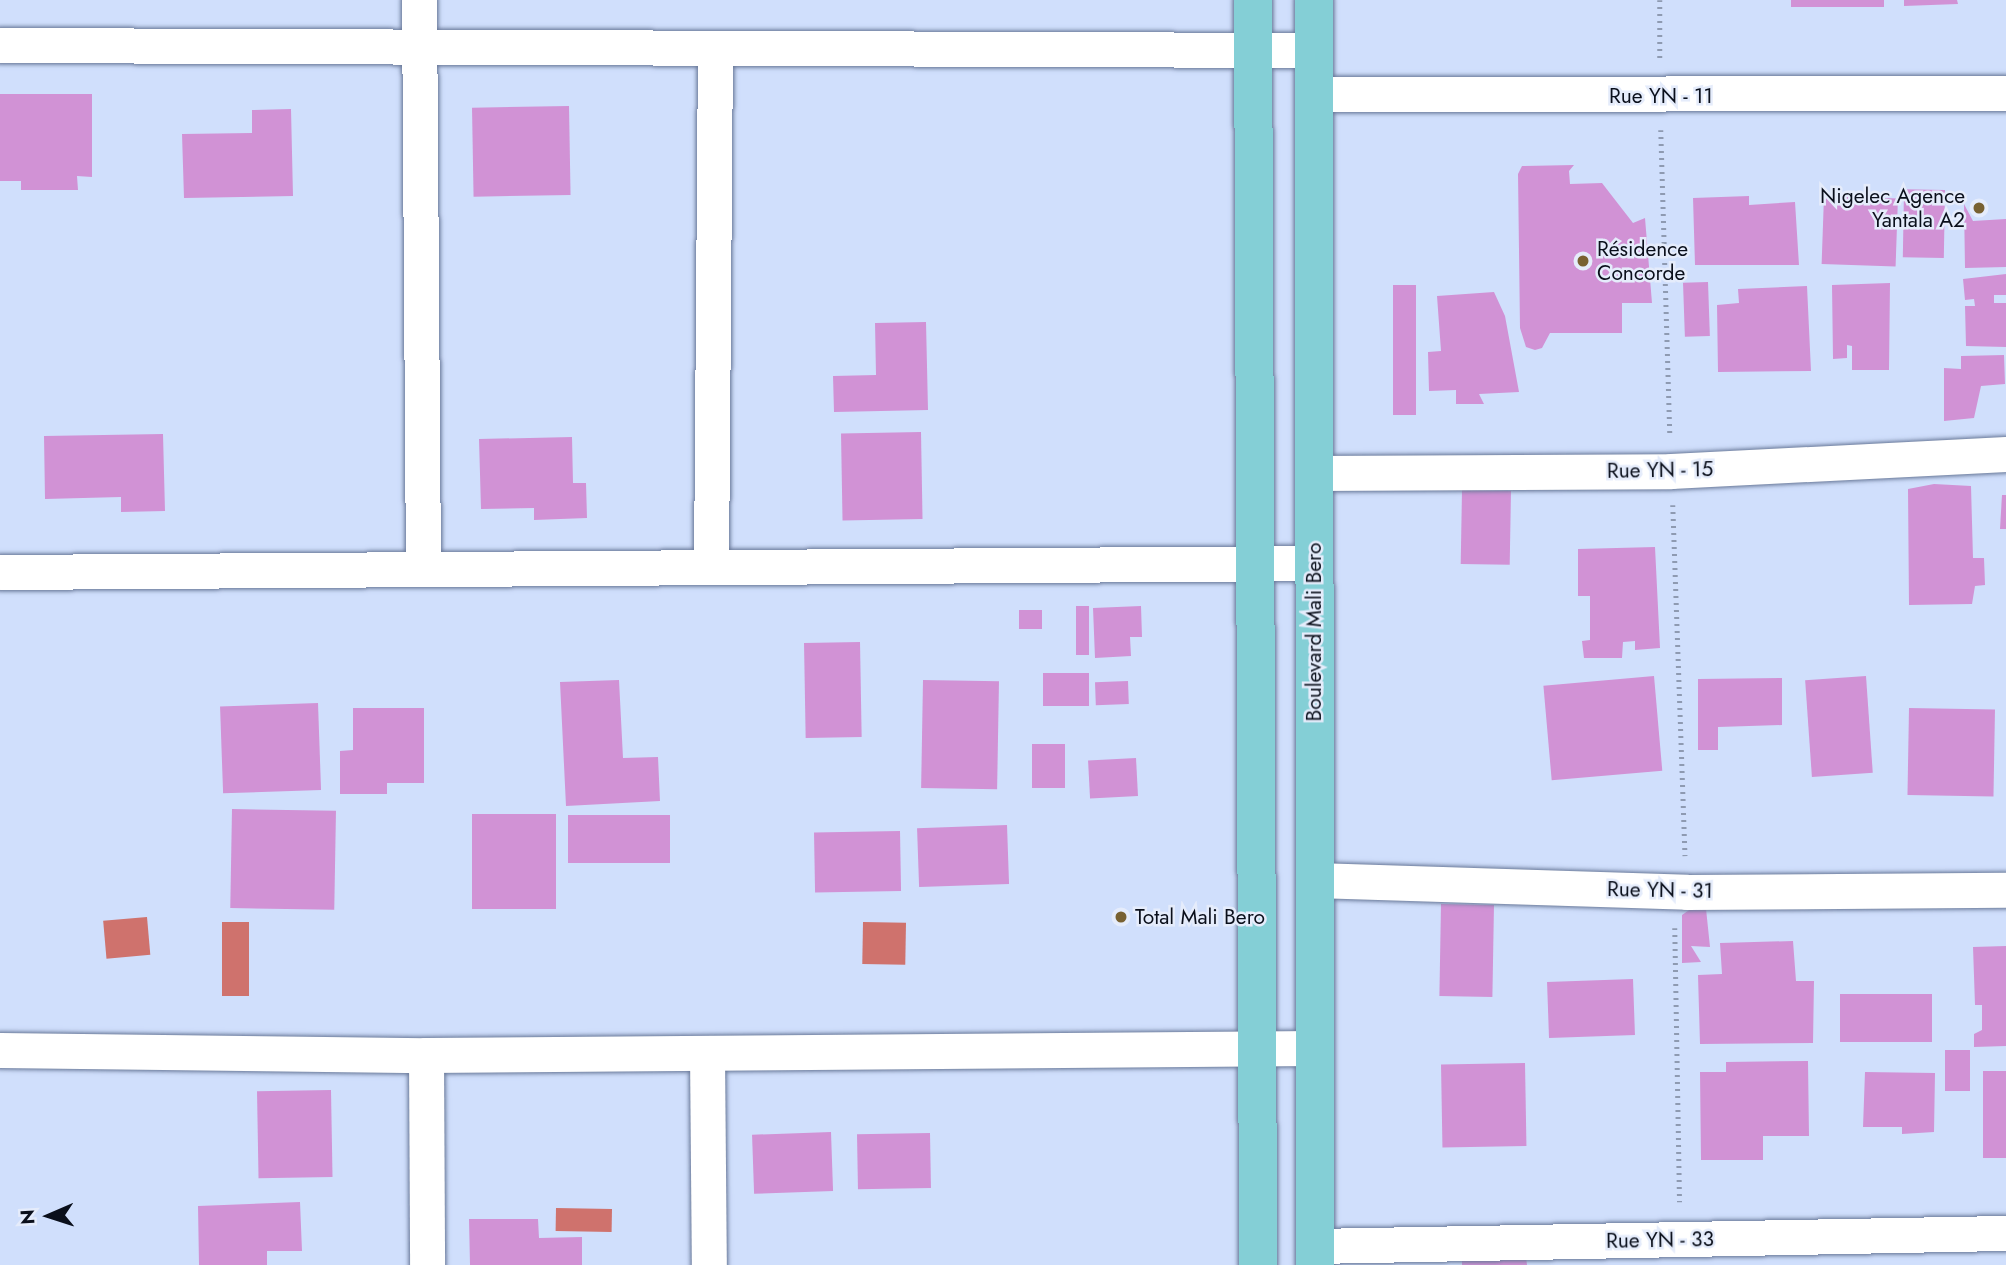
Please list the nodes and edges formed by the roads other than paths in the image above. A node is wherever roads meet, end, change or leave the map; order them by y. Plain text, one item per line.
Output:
1 (419, 0) edge
2 (1253, 0) edge
3 (1314, 0) edge
4 (0, 45) edge
5 (419, 47) junction
6 (715, 48) junction
7 (1254, 50) junction
8 (1314, 50) junction
9 (2006, 93) edge
10 (1316, 94) junction
11 (2006, 454) edge
12 (1314, 473) junction
13 (1255, 563) junction
14 (1314, 563) junction
15 (711, 567) junction
16 (423, 569) junction
17 (0, 572) edge
18 (1315, 880) junction
19 (2006, 890) edge
20 (1256, 1048) junction
21 (1315, 1048) junction
22 (0, 1050) edge
23 (707, 1053) junction
24 (426, 1055) junction
25 (2006, 1233) edge
26 (1315, 1256) edge
27 (427, 1265) edge
28 (709, 1265) edge
29 (1258, 1265) edge

1 - 5 street
2 - 7 main road
3 - 8 main road, Boulevard Mali Bero
4 - 5 street
5 - 6 street
5 - 16 street
6 - 7 street
6 - 15 street
7 - 8 street
7 - 13 main road
8 - 10 main road, Boulevard Mali Bero
9 - 10 street, Rue YN - 11
10 - 12 main road, Boulevard Mali Bero
11 - 12 street, Rue YN - 15
12 - 14 main road, Boulevard Mali Bero
13 - 14 street
13 - 15 street
13 - 20 main road
14 - 18 main road, Boulevard Mali Bero
15 - 16 street
16 - 17 street
18 - 19 street, Rue YN - 31
18 - 21 main road, Boulevard Mali Bero
20 - 21 street
20 - 23 street
20 - 29 main road
21 - 26 main road, Boulevard Mali Bero
22 - 24 street
23 - 24 street
23 - 28 street
24 - 27 street
25 - 26 street, Rue YN - 33

